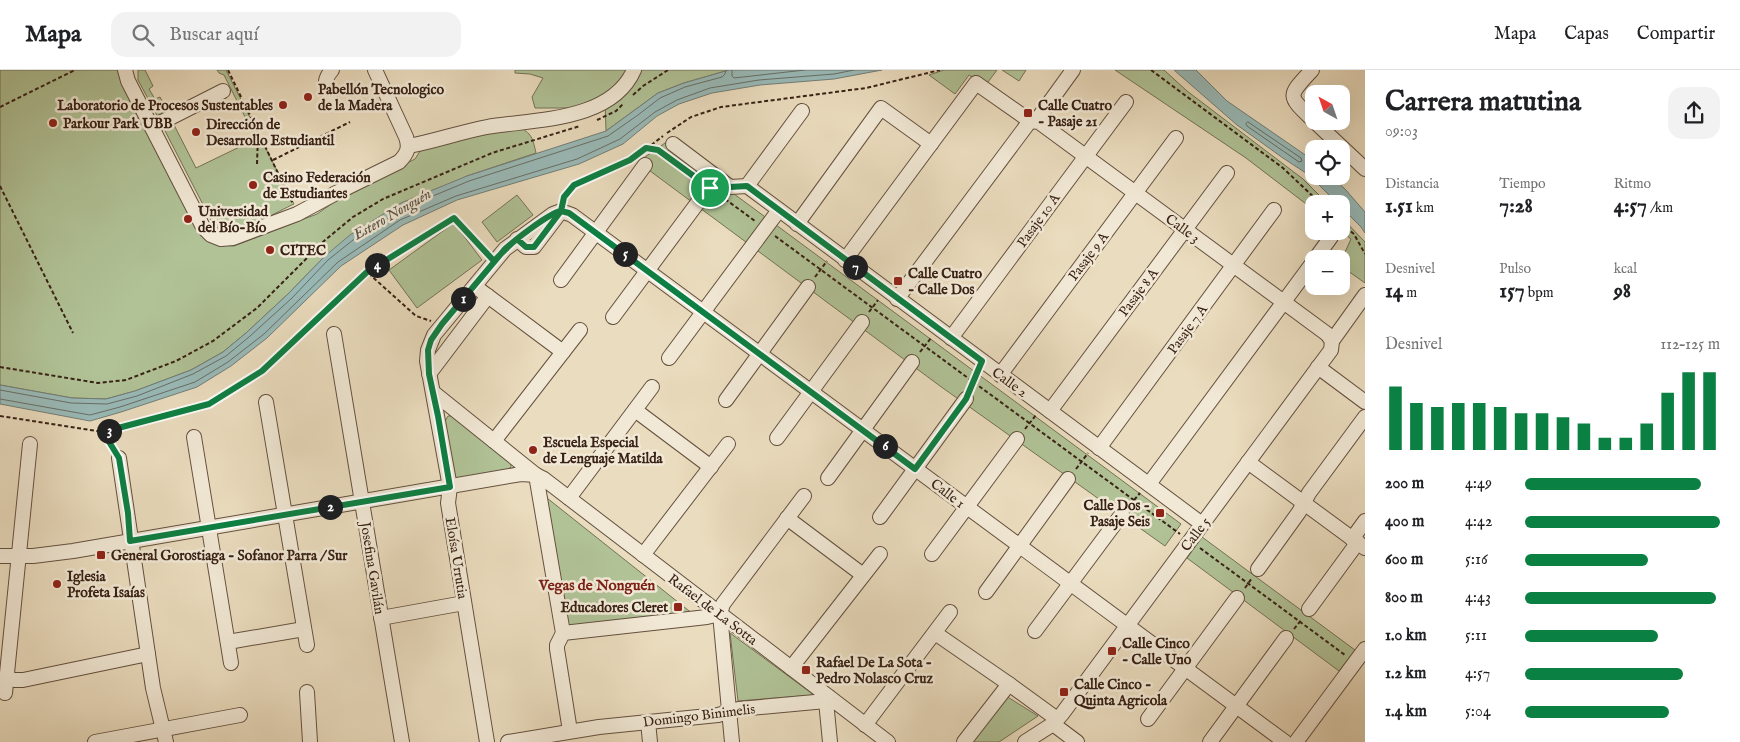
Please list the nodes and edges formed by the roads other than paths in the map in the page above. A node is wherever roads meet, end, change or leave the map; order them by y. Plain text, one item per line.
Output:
1 (125, 70) edge
2 (332, 70) edge
3 (375, 70) edge
4 (634, 70) edge
5 (1073, 70) edge
6 (1312, 70) edge
7 (223, 91) dead end
8 (330, 98) dead end
9 (1126, 102) dead end
10 (802, 111) dead end
11 (1305, 112) edge
12 (1033, 121) junction
13 (152, 127) junction
14 (1324, 130) edge
15 (1176, 138) dead end
16 (672, 144) dead end
17 (931, 144) junction
18 (409, 146) junction
19 (1085, 156) junction
20 (645, 166) dead end
21 (1365, 169) edge
22 (1227, 173) dead end
23 (747, 186) junction
24 (1135, 193) junction
25 (699, 201) dead end
26 (779, 210) junction
27 (1274, 210) dead end
28 (797, 224) junction
29 (1185, 229) junction
30 (596, 232) junction
31 (517, 239) joint
32 (840, 256) junction
33 (1234, 265) junction
34 (648, 271) junction
35 (1305, 272) edge
36 (561, 280) dead end
37 (808, 287) road end
38 (1365, 295) edge
39 (897, 299) junction
40 (1283, 302) junction
41 (703, 312) junction
42 (614, 317) dead end
43 (862, 322) road end
44 (580, 330) dead end
45 (334, 334) dead end
46 (951, 338) junction
47 (1332, 341) junction
48 (563, 352) junction
49 (760, 354) junction
50 (669, 358) dead end
51 (912, 362) road end
52 (1318, 367) junction
53 (429, 374) junction
54 (1000, 375) junction
55 (652, 387) dead end
56 (811, 392) junction
57 (434, 393) junction
58 (966, 399) road end
59 (726, 400) dead end
60 (266, 402) dead end
61 (1365, 402) edge
62 (1047, 409) junction
63 (635, 410) junction
64 (1365, 418) edge
65 (863, 430) junction
66 (194, 437) dead end
67 (777, 438) dead end
68 (1017, 439) road end
69 (494, 441) junction
70 (30, 444) dead end
71 (728, 444) dead end
72 (1097, 446) junction
73 (119, 458) road end
74 (515, 458) junction
75 (1248, 462) junction
76 (710, 467) junction
77 (915, 469) junction
78 (536, 475) junction
79 (513, 476) junction
80 (828, 478) dead end
81 (1068, 479) road end
82 (1148, 484) junction
83 (450, 487) junction
84 (804, 496) dead end
85 (569, 498) junction
86 (362, 502) junction
87 (1304, 503) junction
88 (967, 507) junction
89 (284, 514) junction
90 (1122, 514) road end
91 (880, 517) dead end
92 (787, 518) junction
93 (1365, 521) edge
94 (1202, 524) junction
95 (209, 528) junction
96 (130, 541) junction
97 (1358, 543) edge
98 (1019, 546) junction
99 (880, 554) dead end
100 (932, 554) dead end
101 (643, 555) junction
102 (0, 556) edge
103 (18, 557) junction
104 (1258, 569) road end
105 (864, 574) junction
106 (1070, 584) junction
107 (986, 592) dead end
108 (1237, 598) road end
109 (464, 603) junction
110 (1310, 609) road end
111 (950, 612) dead end
112 (720, 614) junction
113 (381, 618) junction
114 (1127, 626) junction
115 (304, 629) junction
116 (1035, 631) dead end
117 (935, 632) junction
118 (563, 633) junction
119 (1286, 638) road end
120 (228, 642) junction
121 (307, 645) dead end
122 (1365, 649) edge
123 (148, 654) junction
124 (231, 663) dead end
125 (791, 668) junction
126 (1186, 669) junction
127 (6, 677) junction
128 (1010, 684) junction
129 (306, 692) dead end
130 (5, 693) dead end
131 (828, 699) junction
132 (1237, 706) junction
133 (729, 712) junction
134 (240, 715) dead end
135 (1148, 719) dead end
136 (648, 722) junction
137 (1055, 722) junction
138 (865, 725) junction
139 (565, 735) edge
140 (164, 736) edge
141 (95, 742) edge
142 (310, 742) edge
143 (402, 742) edge
144 (487, 742) edge
145 (508, 742) edge
146 (650, 742) edge
147 (732, 742) edge
148 (830, 742) edge
149 (888, 742) edge
150 (964, 742) edge
151 (1025, 742) edge
152 (1077, 742) edge
153 (1210, 742) edge
154 (1284, 742) edge
155 (1296, 742) edge

1 - 13 street
2 - 8 street
3 - 18 street
4 - 18 street
5 - 12 street
6 - 11 street
7 - 13 street
9 - 19 street, Pasaje 10 A
10 - 23 street
12 - 17 street, Calle 3
12 - 19 street, Calle 3
12 - 39 street
13 - 18 street
14 - 21 street
15 - 24 street, Pasaje 9 A
16 - 23 street
17 - 28 street
17 - 32 street
19 - 24 street, Calle 3
19 - 46 street, Pasaje 10 A
20 - 30 street
22 - 29 street, Pasaje 8 A
23 - 26 street, Calle 2
24 - 29 street, Calle 3
24 - 54 street, Pasaje 9 A
25 - 34 street
26 - 28 street, Calle 2
26 - 41 street
27 - 33 street, Pasaje 7 A
28 - 32 street, Calle 2
29 - 33 street, Calle 3
29 - 62 street, Pasaje 8 A
30 - 31 street, Calle 1
30 - 34 street, Calle 1
30 - 36 street
31 - 53 street, Eloísa Urrutia
32 - 39 street, Calle 2
33 - 40 street, Calle 3
33 - 72 street, Pasaje 7 A
34 - 41 street, Calle 1
34 - 42 street
35 - 40 street
37 - 49 street
38 - 47 street, Calle 5
39 - 46 street, Calle 2
40 - 47 street, Calle 3
40 - 82 street
41 - 49 street, Calle 1
41 - 50 street
43 - 56 street
44 - 48 street
45 - 86 street, Josefina Gavilán
46 - 54 street, Calle 2
47 - 52 street, Calle 5
48 - 53 street
48 - 69 street
49 - 56 street, Calle 1
49 - 59 street
51 - 65 street
52 - 61 street
52 - 75 street, Calle 5
53 - 57 street, Eloísa Urrutia
54 - 62 street, Calle 2
55 - 63 street
56 - 65 street, Calle 1
56 - 67 street
57 - 69 street, Rafael de La Sotta
57 - 83 street, Eloísa Urrutia
58 - 77 street
60 - 89 street
62 - 72 street, Calle 2
63 - 76 street
63 - 85 street
64 - 87 street
65 - 77 street, Calle 1
65 - 80 street
66 - 95 street
68 - 88 street
69 - 74 street, Rafael de La Sotta
70 - 103 street
71 - 76 street
72 - 82 street, Calle 2
73 - 96 street
74 - 78 street, Rafael de La Sotta
74 - 79 street
75 - 87 street
75 - 94 street, Calle 5
76 - 101 street
77 - 88 street, Calle 1
77 - 91 street
78 - 79 street
78 - 85 street, Rafael de La Sotta
78 - 118 street
79 - 83 street
81 - 98 street
82 - 94 street, Calle 2
83 - 86 street
83 - 109 street, Eloísa Urrutia
84 - 92 street
85 - 101 street, Rafael de La Sotta
86 - 89 street
86 - 113 street, Josefina Gavilán
87 - 97 street
87 - 104 street
88 - 98 street, Calle 1
88 - 100 street
89 - 95 street
89 - 115 street
90 - 106 street
92 - 105 street
92 - 112 street
93 - 97 street
94 - 114 street, Calle 5
95 - 96 street
95 - 120 street
96 - 103 street
96 - 123 street
97 - 110 street
98 - 106 street, Calle 1
98 - 107 street
99 - 105 street
101 - 112 street, Rafael de La Sotta
102 - 103 street
103 - 127 street
105 - 125 street
106 - 114 street, Calle 1
106 - 116 street
108 - 126 street
109 - 113 street
109 - 144 street, Eloísa Urrutia
111 - 117 street
112 - 118 street
112 - 125 street, Rafael de La Sotta
112 - 133 street
113 - 143 street, Josefina Gavilán
114 - 126 street, Calle 1
114 - 137 street, Calle 5
115 - 120 street
115 - 121 street
117 - 128 street
117 - 138 street
118 - 139 street
119 - 132 street
120 - 124 street
122 - 155 street
123 - 127 street
123 - 140 street
125 - 131 street, Rafael de La Sotta
126 - 132 street, Calle 1
126 - 135 street
127 - 130 street
128 - 137 street
128 - 150 street
129 - 142 street
131 - 133 street, Domingo Binimelis
131 - 138 street, Rafael de La Sotta
131 - 148 street
132 - 153 street
132 - 154 street, Calle 1
133 - 136 street, Domingo Binimelis
133 - 147 street
134 - 140 street
136 - 139 street, Domingo Binimelis
136 - 146 street
137 - 151 street
137 - 152 street
138 - 149 street, Rafael de La Sotta
139 - 145 street, Domingo Binimelis
140 - 141 street

